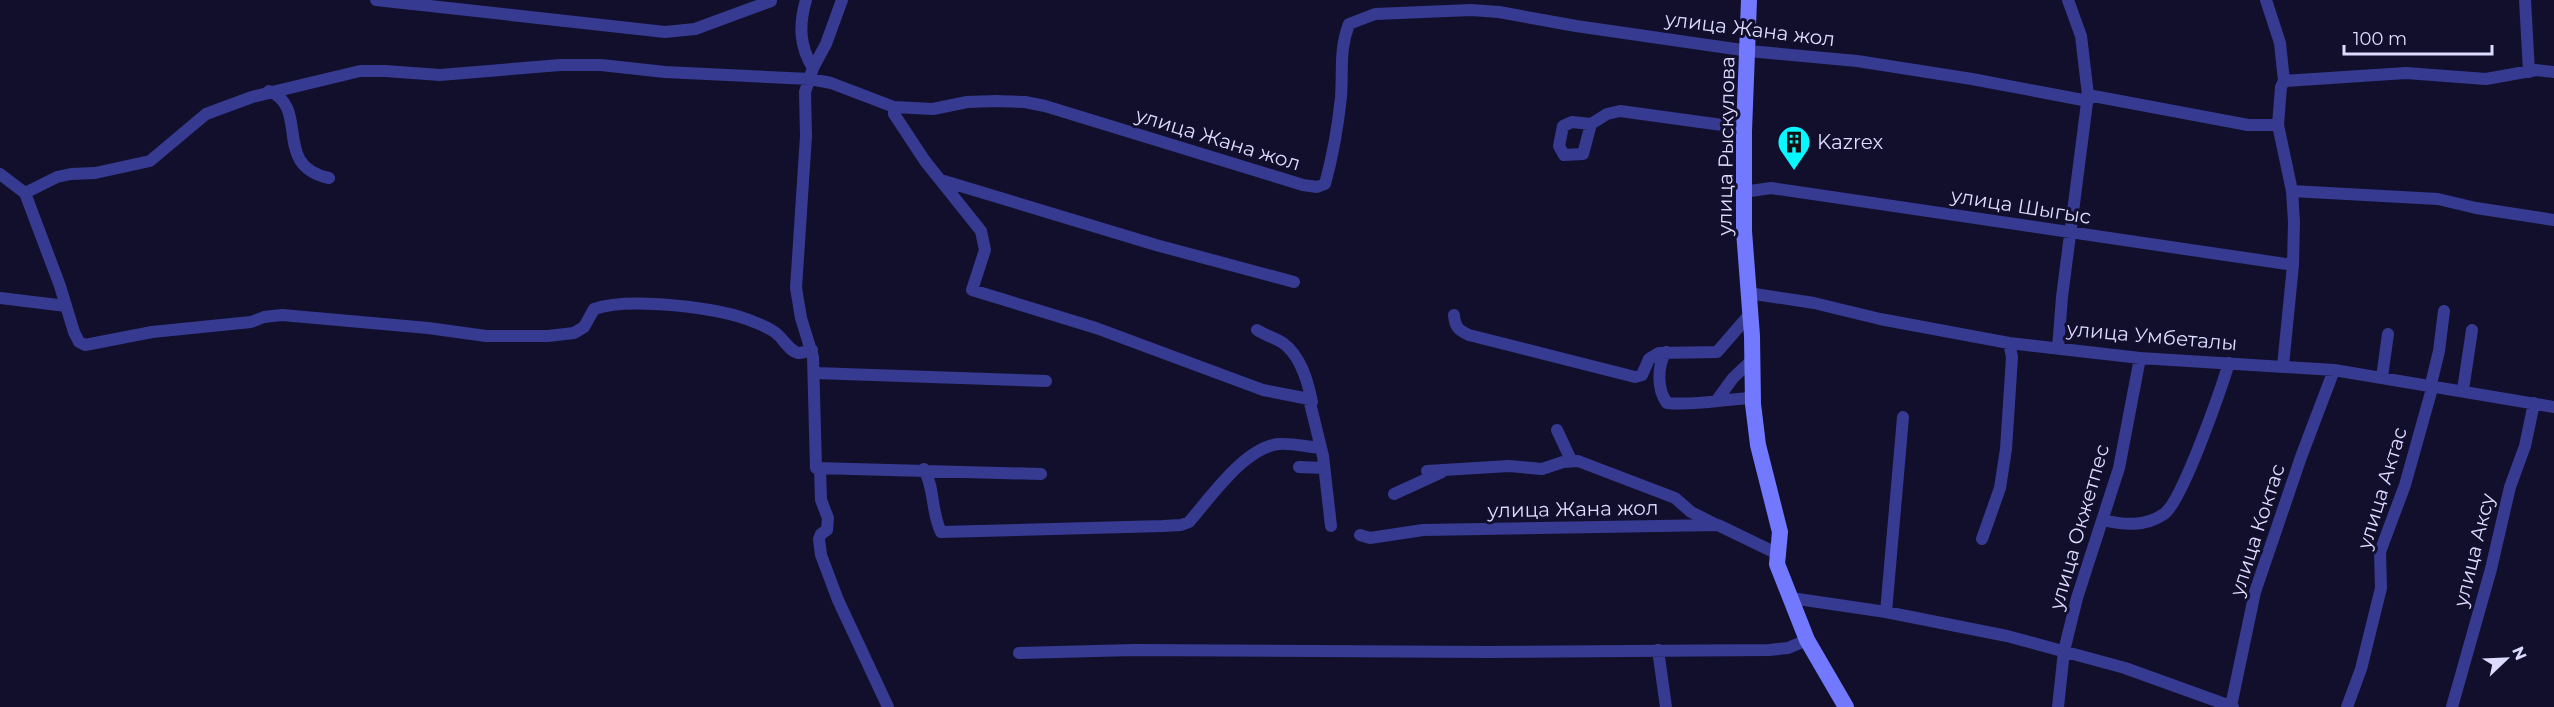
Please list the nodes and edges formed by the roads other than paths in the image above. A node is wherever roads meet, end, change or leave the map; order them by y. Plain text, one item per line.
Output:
1 (376, 0) edge
2 (772, 0) edge
3 (806, 0) edge
4 (842, 0) edge
5 (1749, 0) edge
6 (2068, 0) edge
7 (2266, 0) edge
8 (2524, 0) edge
9 (456, 5) edge
10 (1749, 51) junction
11 (2529, 72) junction
12 (2554, 72) edge
13 (811, 74) junction
14 (2284, 81) junction
15 (269, 91) junction
16 (2088, 98) junction
17 (894, 107) junction
18 (1590, 124) dead end
19 (2278, 125) junction
20 (1744, 128) junction
21 (0, 174) edge
22 (329, 178) dead end
23 (943, 181) junction
24 (2292, 191) junction
25 (1743, 192) junction
26 (25, 193) junction
27 (2554, 220) edge
28 (2070, 234) junction
29 (2293, 265) junction
30 (1294, 282) dead end
31 (1748, 293) junction
32 (0, 298) edge
33 (66, 306) junction
34 (2444, 311) dead end
35 (1750, 314) junction
36 (1454, 315) dead end
37 (1257, 330) dead end
38 (2472, 330) dead end
39 (2388, 334) dead end
40 (2009, 343) junction
41 (2058, 348) junction
42 (812, 350) junction
43 (1666, 352) junction
44 (2140, 358) junction
45 (1751, 361) junction
46 (2229, 363) junction
47 (2283, 366) junction
48 (2334, 370) junction
49 (815, 373) junction
50 (2382, 377) junction
51 (1046, 381) dead end
52 (2432, 385) junction
53 (2463, 390) junction
54 (1752, 398) junction
55 (1718, 400) junction
56 (1312, 402) junction
57 (2534, 403) junction
58 (2554, 407) edge
59 (1903, 417) dead end
60 (1557, 430) dead end
61 (1321, 448) junction
62 (1566, 458) junction
63 (1299, 467) dead end
64 (820, 468) junction
65 (1324, 468) junction
66 (1448, 468) junction
67 (924, 469) junction
68 (1427, 471) dead end
69 (1041, 474) dead end
70 (1394, 494) dead end
71 (2102, 520) junction
72 (1718, 525) junction
73 (1332, 526) dead end
74 (1360, 535) dead end
75 (1982, 539) dead end
76 (1780, 555) junction
77 (1791, 598) junction
78 (1886, 612) junction
79 (1807, 640) junction
80 (1658, 650) junction
81 (2064, 651) junction
82 (1019, 653) dead end
83 (1841, 705) edge
84 (888, 707) edge
85 (1666, 707) edge
86 (2058, 707) edge
87 (2232, 707) edge
88 (2347, 707) edge
89 (2452, 707) edge

1 - 9 street
2 - 9 street
3 - 13 street
4 - 13 street
5 - 10 street, улица Рыскулова
6 - 16 street
7 - 14 street
8 - 11 street
10 - 16 street, улица Жана жол
10 - 17 street, улица Жана жол
10 - 20 street, улица Рыскулова
11 - 12 street
11 - 14 street
13 - 15 street
13 - 17 street
13 - 42 street
14 - 19 street
15 - 22 street
15 - 26 street
16 - 19 street, улица Жана жол
16 - 28 street
17 - 23 street
18 - 20 street
19 - 24 street
20 - 25 street, улица Рыскулова
21 - 26 street
23 - 30 street
23 - 56 street
24 - 27 street
24 - 29 street
25 - 28 street, улица Шыгыс
25 - 31 street, улица Рыскулова
26 - 33 street
28 - 29 street, улица Шыгыс
28 - 41 street
29 - 47 street
31 - 35 street, улица Рыскулова
31 - 40 street, улица Умбеталы
32 - 33 street
33 - 42 street
34 - 52 street, улица Актас
35 - 43 street
35 - 45 street, улица Рыскулова
36 - 43 street
37 - 56 street
38 - 53 street
39 - 50 street
40 - 41 street, улица Умбеталы
40 - 75 street
41 - 44 street, улица Умбеталы
42 - 49 street
43 - 55 street
44 - 46 street, улица Умбеталы
44 - 71 street, улица Окжетпес
45 - 54 street, улица Рыскулова
45 - 55 street
46 - 47 street, улица Умбеталы
46 - 71 street
47 - 48 street, улица Умбеталы
48 - 50 street, улица Умбеталы
48 - 87 street, улица Коктас
49 - 51 street
49 - 64 street
50 - 52 street, улица Умбеталы
52 - 53 street, улица Умбеталы
52 - 88 street, улица Актас
53 - 57 street, улица Умбеталы
54 - 55 street
54 - 76 street, улица Рыскулова
56 - 61 street
57 - 58 street, улица Умбеталы
57 - 89 street, улица Аксу
59 - 78 street
60 - 62 street
61 - 65 street
61 - 67 street
62 - 66 street
62 - 72 street
63 - 65 street
64 - 67 street
64 - 84 street
65 - 73 street
66 - 68 street
66 - 70 street
67 - 69 street
71 - 81 street, улица Окжетпес
72 - 74 street, улица Жана жол
72 - 76 street, улица Жана жол
76 - 77 street, улица Рыскулова
77 - 78 street
77 - 79 street, улица Рыскулова
78 - 81 street
79 - 80 street
79 - 83 street, улица Рыскулова
80 - 82 street
80 - 85 street
81 - 86 street, улица Окжетпес
81 - 87 street

